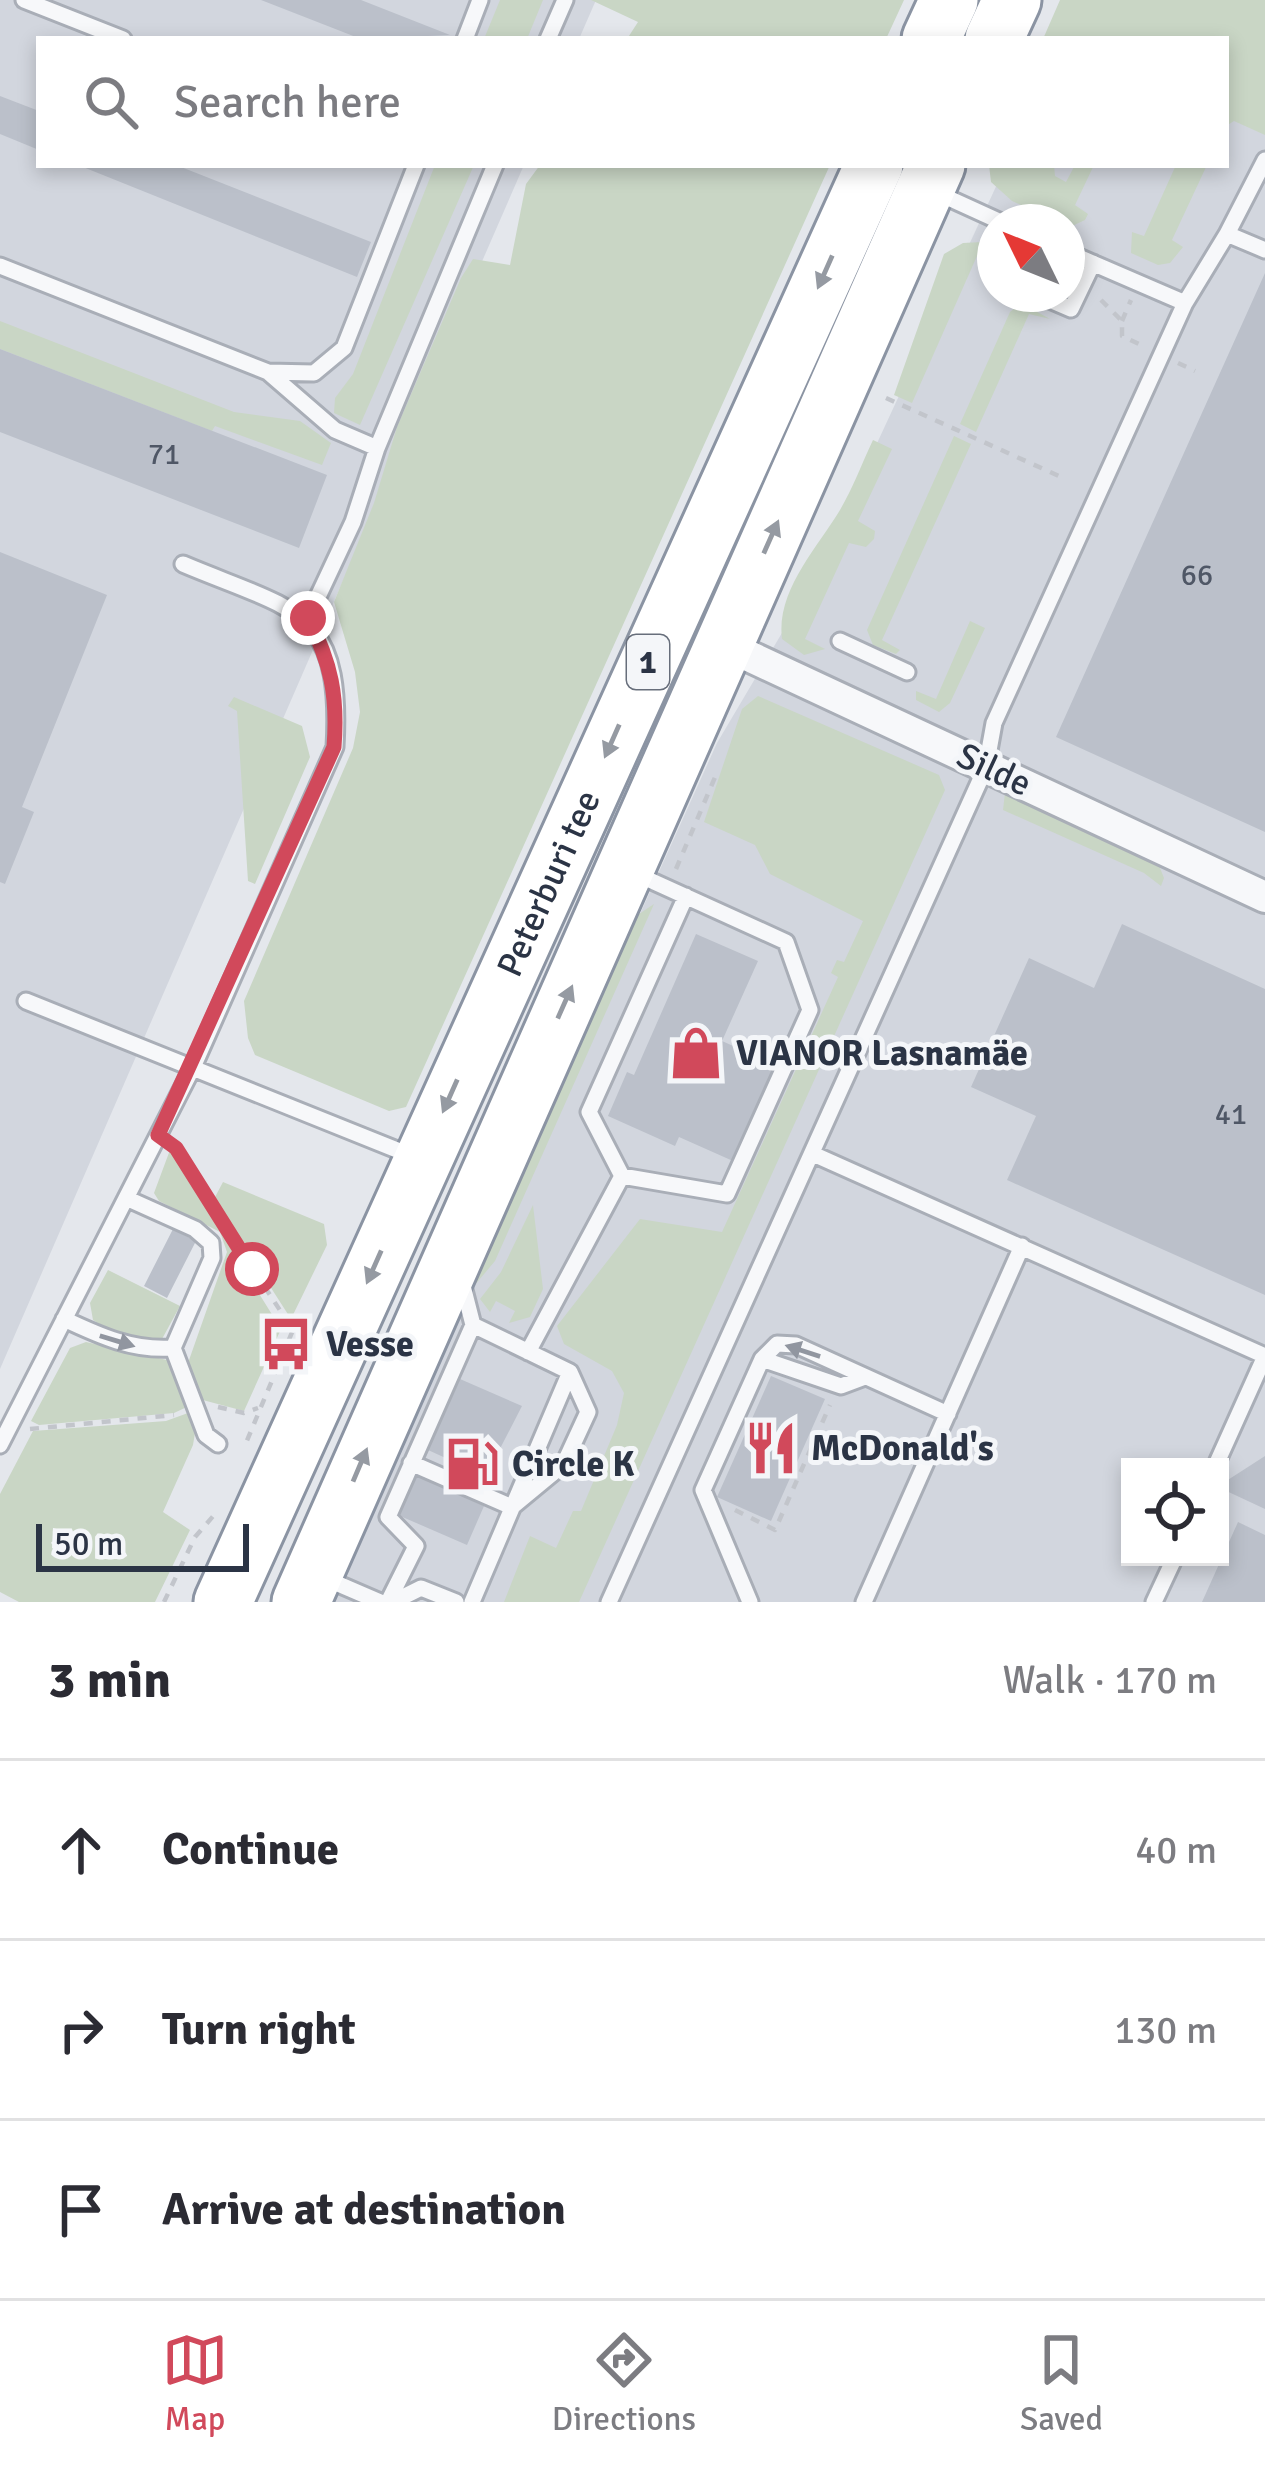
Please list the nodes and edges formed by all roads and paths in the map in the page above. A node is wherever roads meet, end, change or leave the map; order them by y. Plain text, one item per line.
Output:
1 (24, 0) edge
2 (480, 0) edge
3 (565, 0) edge
4 (949, 0) edge
5 (1012, 0) edge
6 (115, 36) edge
7 (466, 36) edge
8 (549, 36) edge
9 (932, 36) edge
10 (995, 36) edge
11 (1265, 160) edge
12 (415, 168) edge
13 (495, 168) edge
14 (873, 168) edge
15 (930, 176) edge
16 (977, 206) edge
17 (1227, 234) junction
18 (1265, 250) edge
19 (1085, 260) edge
20 (1093, 263) junction
21 (0, 266) edge
22 (1085, 279) edge
23 (1085, 290) edge
24 (1185, 304) junction
25 (1162, 355) junction
26 (1195, 371) dead end
27 (268, 372) junction
28 (886, 398) dead end
29 (377, 448) junction
30 (1059, 476) dead end
31 (183, 564) dead end
32 (308, 618) junction
33 (840, 641) dead end
34 (723, 644) junction
35 (907, 672) dead end
36 (986, 767) junction
37 (624, 868) junction
38 (686, 896) junction
39 (1265, 897) edge
40 (26, 1000) dead end
41 (194, 1065) junction
42 (158, 1135) junction
43 (813, 1154) junction
44 (622, 1176) junction
45 (456, 1183) junction
46 (126, 1198) junction
47 (1022, 1246) junction
48 (64, 1319) junction
49 (473, 1325) junction
50 (173, 1348) junction
51 (528, 1352) junction
52 (1265, 1356) edge
53 (570, 1372) junction
54 (848, 1400) dead end
55 (196, 1407) junction
56 (258, 1408) junction
57 (948, 1414) junction
58 (2, 1441) edge
59 (218, 1444) dead end
60 (244, 1450) dead end
61 (1219, 1458) edge
62 (411, 1463) junction
63 (512, 1507) junction
64 (732, 1509) dead end
65 (216, 1512) dead end
66 (1170, 1566) edge
67 (308, 1587) edge
68 (164, 1602) edge
69 (223, 1602) edge
70 (387, 1602) edge
71 (456, 1602) edge
72 (472, 1602) edge
73 (609, 1602) edge
74 (750, 1602) edge
75 (864, 1602) edge
76 (1154, 1602) edge

1 - 6 lane
2 - 7 lane
3 - 8 lane
4 - 9 highway
5 - 10 highway
11 - 17 lane
12 - 27 lane
13 - 29 lane
14 -> 45 highway, Peterburi tee / 1
15 - 16 lane
34 -> 15 highway, Peterburi tee / 1
17 - 18 lane
17 - 24 lane
19 - 20 lane
20 - 22 lane
20 - 24 lane
21 - 27 lane
23 - 25 path
24 - 25 lane
25 - 26 path
25 - 36 lane
27 - 29 lane
28 - 30 path
29 - 32 lane
31 - 32 lane
32 - 41 lane
33 - 35 lane
34 - 36 street, Silde
34 - 37 highway, Peterburi tee / 1
36 - 39 street, Silde
36 - 43 lane
37 - 38 lane
45 -> 37 highway, Peterburi tee / 1
38 - 44 lane
38 - 44 lane
40 - 41 lane
41 - 42 lane
41 - 45 lane
42 - 46 lane
42 - 56 path
43 - 47 lane
43 - 73 lane
44 - 51 lane
45 - 49 lane
67 -> 45 highway, Peterburi tee / 1
45 -> 69 highway, Peterburi tee / 1
46 - 48 lane
46 - 50 lane
47 - 52 lane
47 - 57 lane
48 -> 50 lane
48 - 58 lane
49 - 51 lane
49 - 62 lane
50 - 55 lane
51 - 53 lane
52 - 61 lane
53 - 63 lane
53 - 63 lane
54 - 64 path
55 - 56 path
55 - 58 path
55 - 59 lane
56 - 60 path
57 -> 74 lane
57 - 75 lane
62 - 63 lane
62 - 70 lane
63 - 72 lane
65 - 68 path
66 - 76 lane
67 - 70 lane
70 - 71 lane

